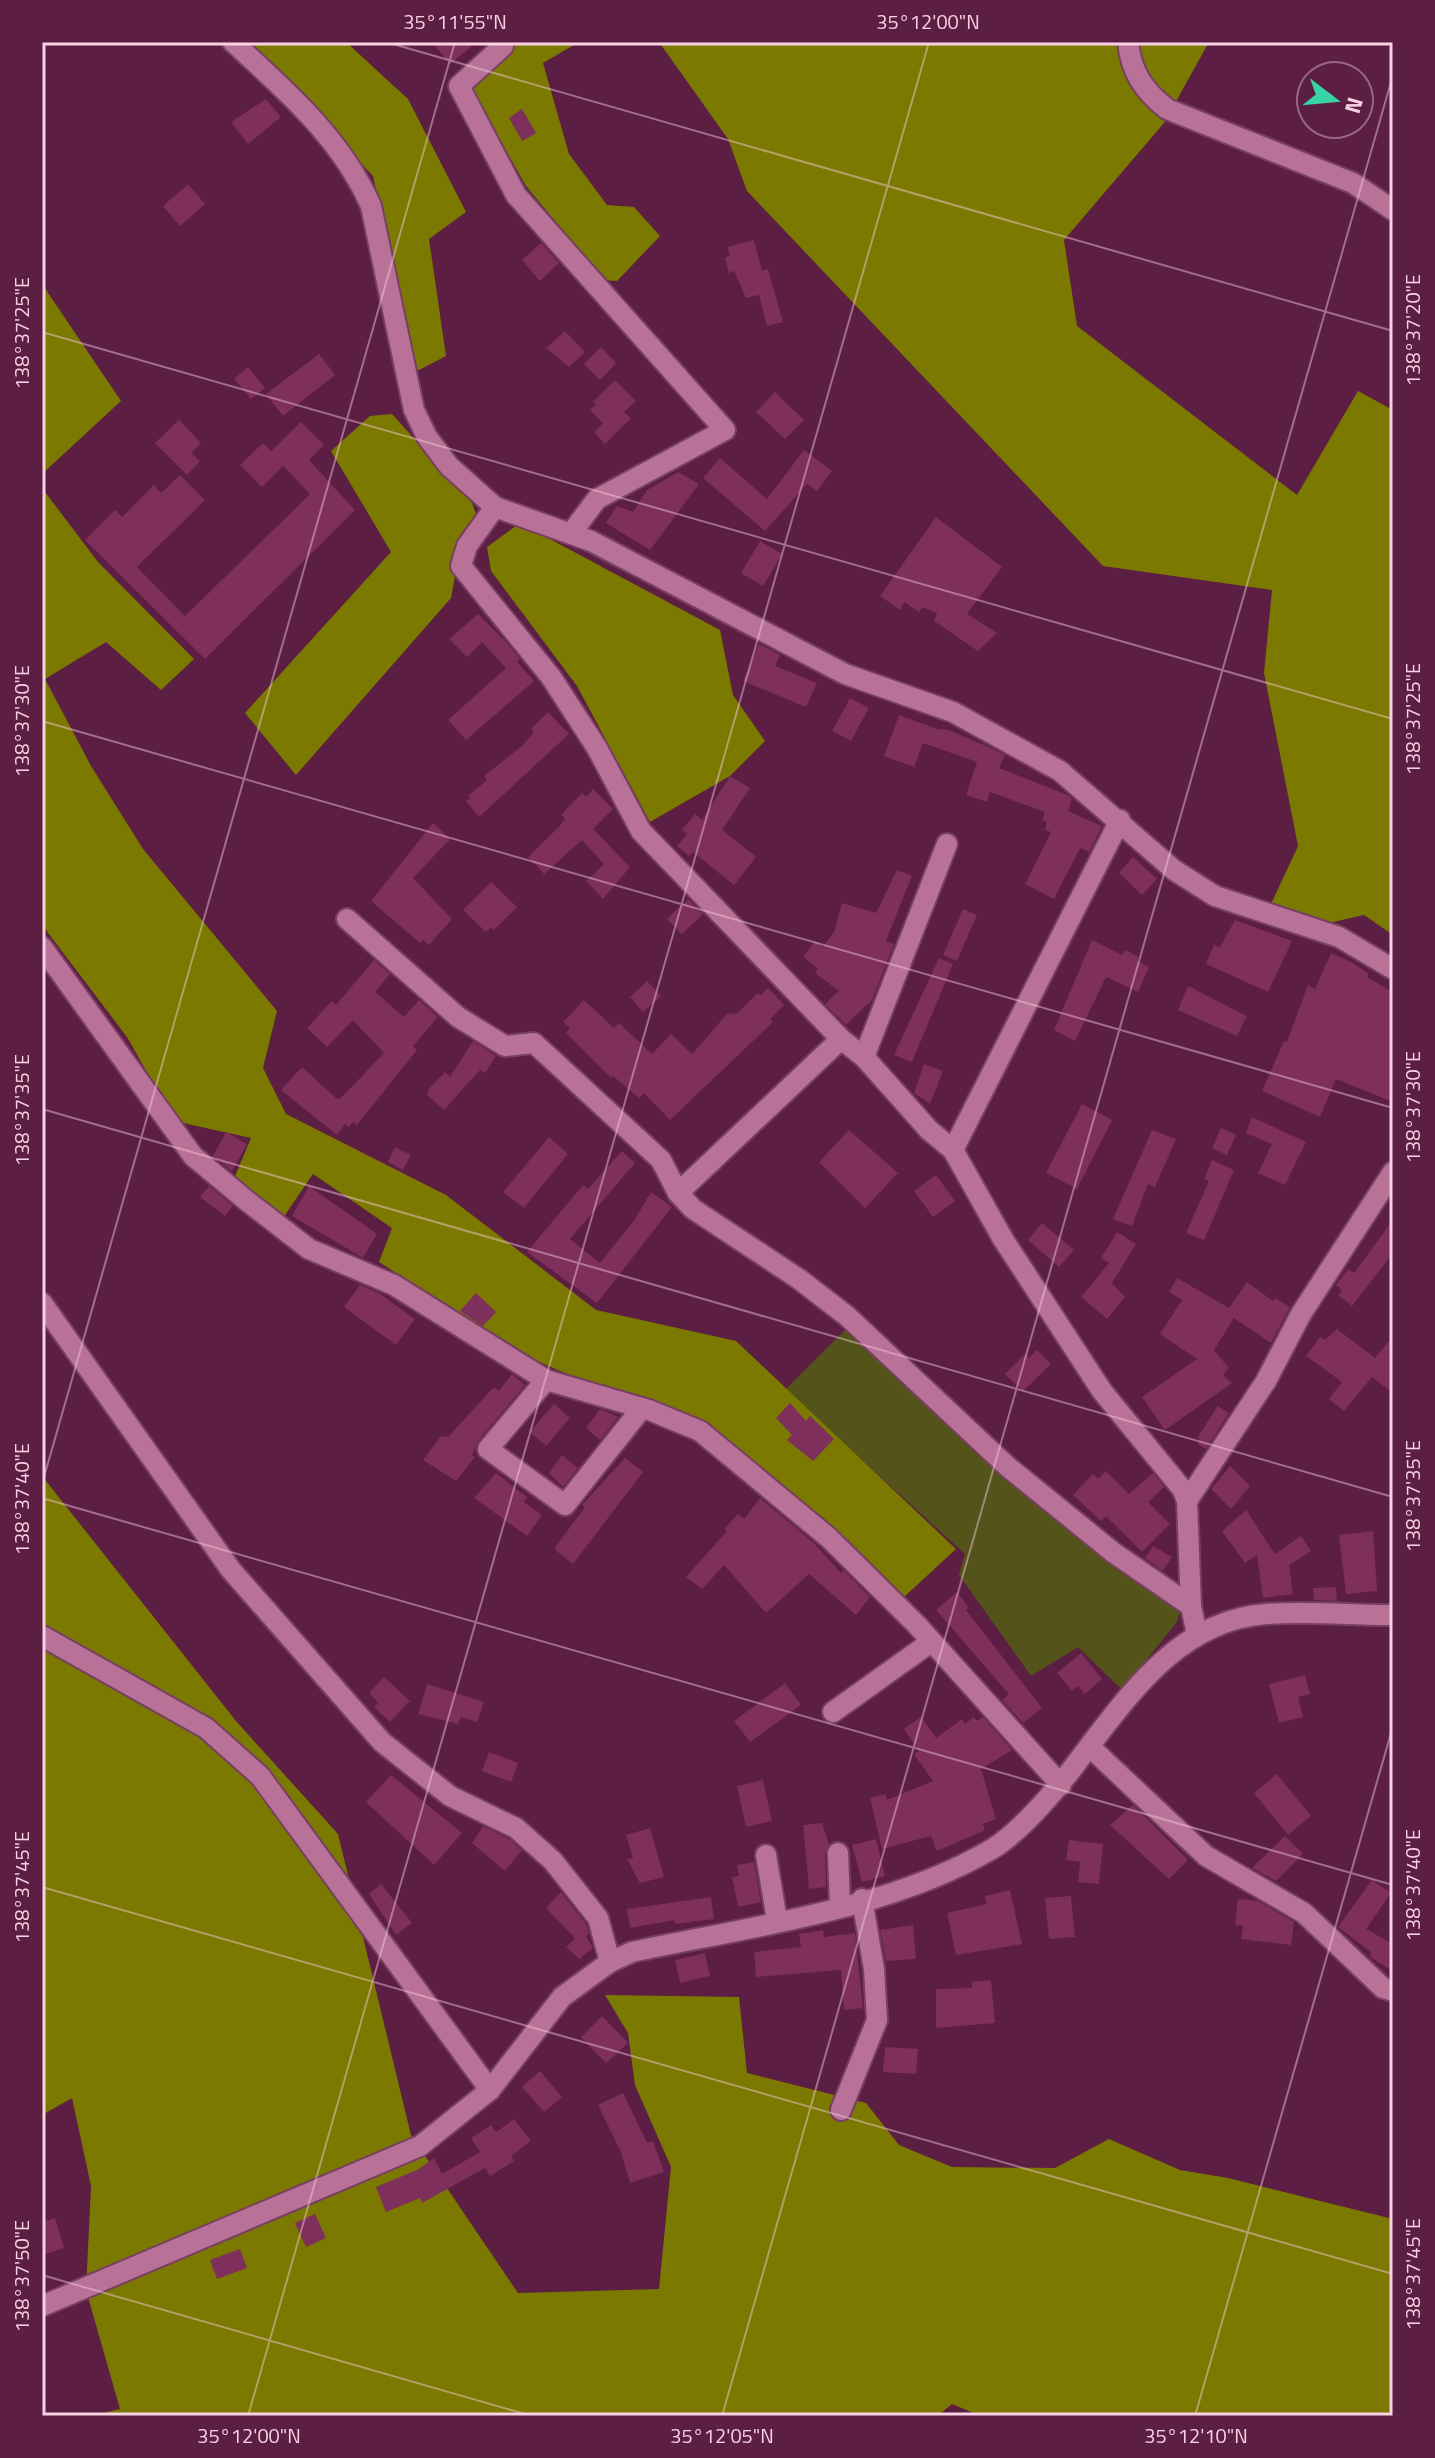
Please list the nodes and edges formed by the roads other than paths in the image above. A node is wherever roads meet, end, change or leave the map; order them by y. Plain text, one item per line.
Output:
1 (233, 42) edge
2 (499, 42) edge
3 (1128, 42) edge
4 (1393, 210) edge
5 (495, 507) junction
6 (572, 532) junction
7 (1120, 820) junction
8 (947, 844) dead end
9 (347, 919) dead end
10 (42, 947) edge
11 (1393, 969) edge
12 (841, 1039) junction
13 (864, 1057) junction
14 (953, 1150) junction
15 (1393, 1172) edge
16 (678, 1193) junction
17 (42, 1303) edge
18 (546, 1380) junction
19 (642, 1408) junction
20 (1187, 1501) junction
21 (1191, 1606) junction
22 (1393, 1615) edge
23 (1197, 1635) junction
24 (42, 1636) edge
25 (931, 1642) junction
26 (833, 1712) dead end
27 (1090, 1747) junction
28 (1061, 1785) junction
29 (838, 1853) dead end
30 (766, 1855) dead end
31 (862, 1899) junction
32 (840, 1905) junction
33 (777, 1920) junction
34 (610, 1962) junction
35 (1393, 1991) edge
36 (490, 2090) junction
37 (841, 2110) dead end
38 (42, 2306) edge

1 - 5 street
2 - 6 street
3 - 4 street
5 - 6 street
5 - 12 street
6 - 7 street
7 - 11 street
7 - 14 street
8 - 13 street
9 - 16 street
10 - 18 street
12 - 13 street
12 - 16 street
13 - 14 street
14 - 20 street
15 - 20 street
16 - 21 street
17 - 34 street
18 - 19 street
18 - 19 street
19 - 25 street
20 - 21 street
21 - 23 street
22 - 23 street
23 - 27 street
24 - 36 street
25 - 26 street
25 - 28 street
27 - 28 street
27 - 35 street
28 - 31 street
29 - 32 street
30 - 33 street
31 - 32 street
31 - 37 street
32 - 33 street
33 - 34 street
34 - 36 street
36 - 38 street

